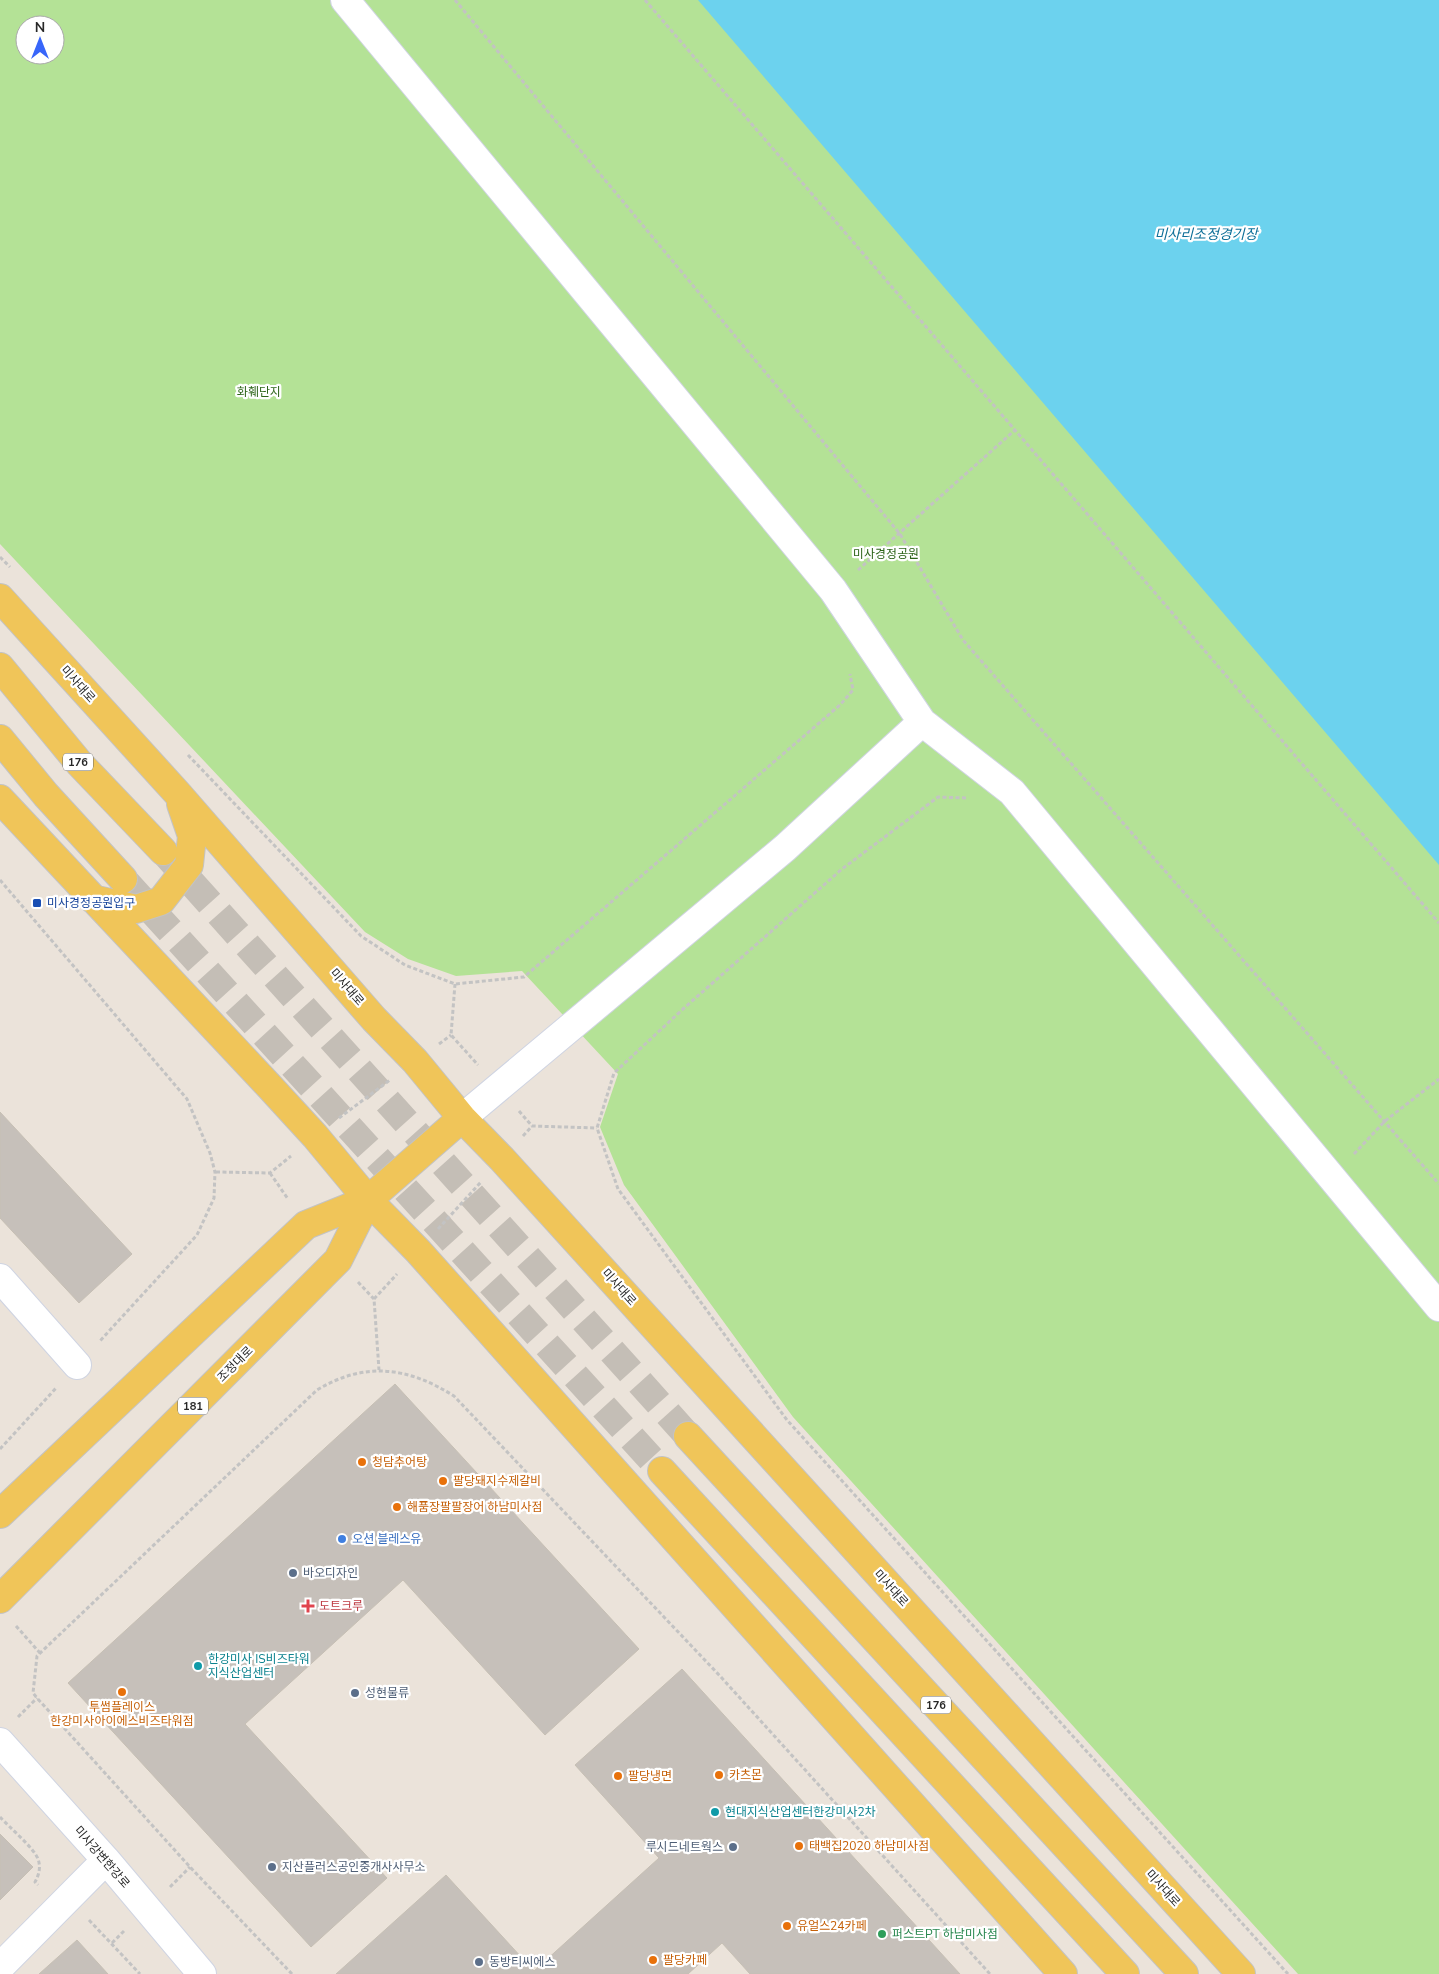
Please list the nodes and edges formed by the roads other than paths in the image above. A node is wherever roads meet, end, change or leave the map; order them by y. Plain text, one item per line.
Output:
1 (345, 0) edge
2 (0, 598) edge
3 (0, 667) edge
4 (922, 722) junction
5 (0, 739) edge
6 (178, 794) junction
7 (0, 800) edge
8 (163, 851) tunnel mouth
9 (123, 879) tunnel mouth
10 (93, 899) junction
11 (462, 1118) junction
12 (368, 1200) junction
13 (0, 1278) edge
14 (1439, 1307) edge
15 (77, 1365) road end
16 (688, 1436) tunnel mouth
17 (662, 1471) tunnel mouth
18 (0, 1514) edge
19 (6, 1610) edge
20 (0, 1742) edge
21 (106, 1860) junction
22 (0, 1967) edge
23 (202, 1974) edge
24 (1063, 1974) edge
25 (1125, 1974) edge
26 (1184, 1974) edge
27 (1241, 1974) edge

1 - 4 street
2 - 6 main road, 미사대로
3 - 8 main road, 176
4 - 11 street
4 - 14 street
5 - 9 main road
6 - 10 main road
6 - 11 main road, 미사대로
7 - 10 main road
10 - 12 main road
11 - 12 main road, 조정대로 / 181
11 - 27 main road, 미사대로
12 - 18 main road, 조정대로 / 181
12 - 19 main road, 조정대로 / 181
12 - 24 main road
13 - 15 street
16 - 26 main road, 176
17 - 25 main road
20 - 21 street, 미사강변한강로
21 - 22 street
21 - 23 street, 미사강변한강로

